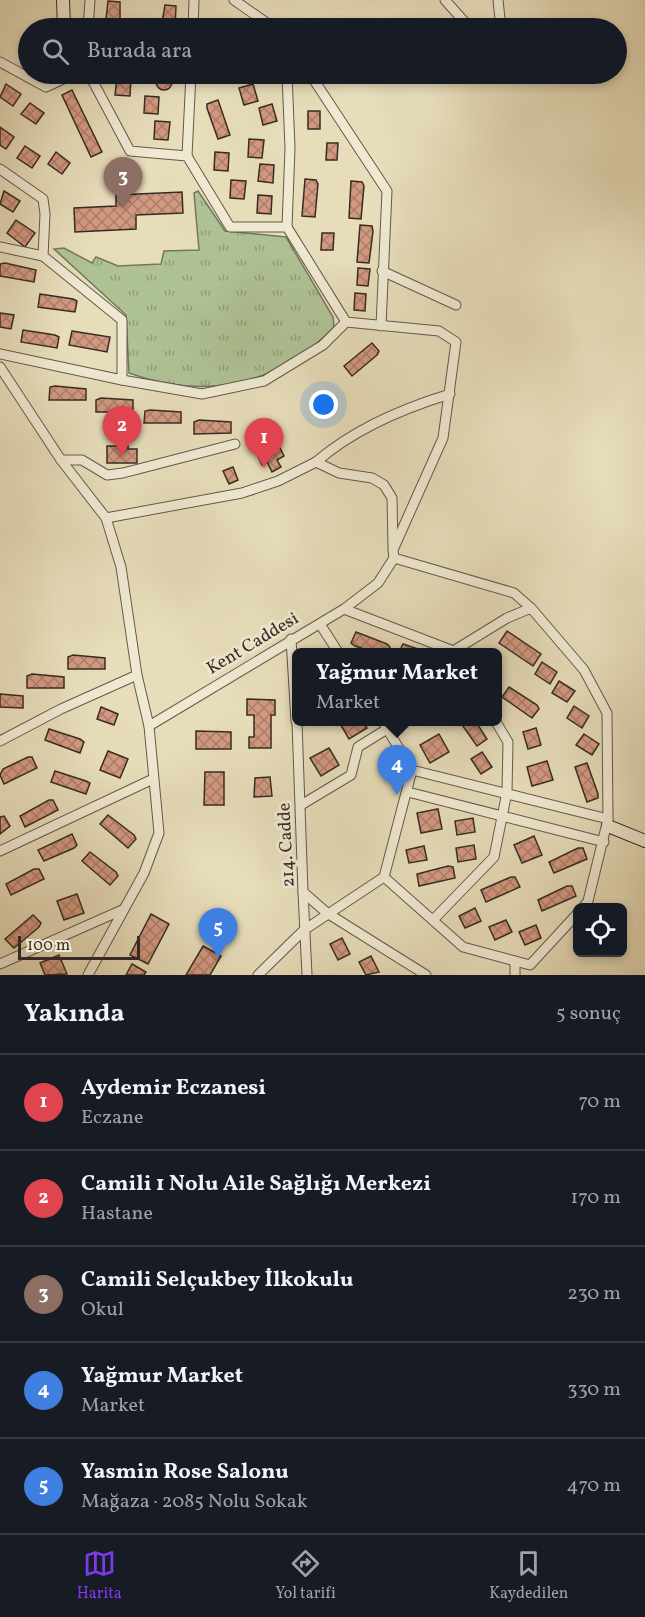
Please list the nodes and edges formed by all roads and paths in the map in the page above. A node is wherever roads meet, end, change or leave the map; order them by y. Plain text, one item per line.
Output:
1 (63, 0) edge
2 (90, 0) edge
3 (194, 0) edge
4 (234, 0) edge
5 (445, 0) edge
6 (498, 0) edge
7 (64, 18) edge
8 (89, 18) edge
9 (193, 18) edge
10 (260, 18) edge
11 (461, 18) edge
12 (500, 18) edge
13 (0, 62) edge
14 (18, 72) edge
15 (94, 84) edge
16 (191, 84) edge
17 (287, 84) edge
18 (317, 84) edge
19 (187, 156) junction
20 (0, 169) edge
21 (287, 227) junction
22 (0, 247) edge
23 (43, 256) junction
24 (382, 271) junction
25 (456, 305) dead end
26 (346, 322) junction
27 (381, 326) junction
28 (0, 354) edge
29 (0, 367) edge
30 (122, 380) junction
31 (450, 394) junction
32 (236, 444) dead end
33 (61, 460) junction
34 (316, 462) junction
35 (106, 518) junction
36 (394, 554) junction
37 (531, 608) junction
38 (344, 609) junction
39 (320, 624) junction
40 (291, 639) junction
41 (335, 648) edge
42 (447, 648) edge
43 (460, 648) edge
44 (292, 653) edge
45 (137, 675) junction
46 (149, 726) junction
47 (297, 726) edge
48 (384, 726) edge
49 (386, 726) edge
50 (498, 726) edge
51 (0, 741) edge
52 (412, 770) junction
53 (153, 780) junction
54 (408, 792) junction
55 (507, 792) junction
56 (301, 805) junction
57 (504, 816) junction
58 (608, 823) junction
59 (645, 841) edge
60 (604, 842) junction
61 (0, 851) edge
62 (384, 877) junction
63 (303, 892) junction
64 (586, 903) edge
65 (122, 910) junction
66 (327, 913) junction
67 (573, 918) edge
68 (434, 919) junction
69 (304, 930) junction
70 (515, 961) junction
71 (0, 964) edge
72 (412, 971) edge
73 (88, 975) edge
74 (258, 975) edge
75 (307, 975) edge
76 (426, 975) edge
77 (516, 975) edge

1 - 7 street
2 - 8 street
3 - 9 street
4 - 10 street
5 - 11 street
6 - 12 street
13 - 14 street
15 - 19 street
16 - 19 street
17 - 21 street
18 - 24 street
19 - 21 street
20 - 23 street
21 - 26 street
22 - 23 street
23 - 30 street
24 - 25 street
24 - 27 street
26 - 27 street
26 - 30 street
27 - 31 street, Kent Caddesi
28 - 30 street
29 - 33 street
31 - 34 street
31 - 36 street, Kent Caddesi
32 - 33 street
33 - 35 street
34 - 35 street
34 - 36 street
35 - 45 street
36 - 37 street
36 - 38 street, Kent Caddesi
37 - 43 street
37 - 58 street
38 - 39 street, Kent Caddesi
38 - 42 street
39 - 40 street, Kent Caddesi
39 - 41 street
40 - 44 street, 214. Cadde
40 - 46 street, Kent Caddesi
45 - 46 street
45 - 51 street
46 - 53 street
47 - 56 street, 214. Cadde
48 - 56 street
49 - 52 street
50 - 55 street
52 - 54 street
52 - 55 street
53 - 61 street
53 - 65 street
54 - 57 street
54 - 62 street
55 - 57 street
55 - 58 street
56 - 63 street, 214. Cadde
57 - 60 street
57 - 68 street
58 - 59 street
58 - 60 street
60 - 64 street
62 - 66 street
62 - 68 street
63 - 66 street, 214. Cadde
63 - 69 street
65 - 71 street
65 - 73 street
66 - 69 street
66 - 72 street, 214. Cadde
67 - 70 street
68 - 70 street
69 - 74 street
69 - 75 street
70 - 77 street
72 - 76 street, 214. Cadde

